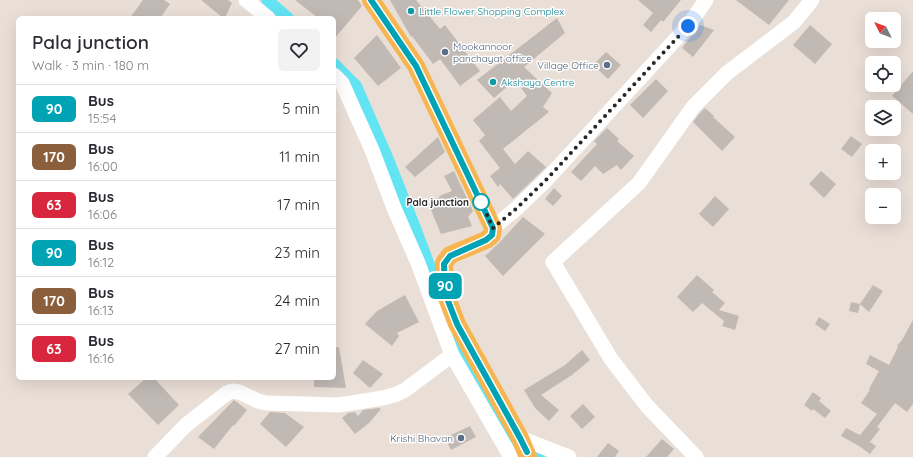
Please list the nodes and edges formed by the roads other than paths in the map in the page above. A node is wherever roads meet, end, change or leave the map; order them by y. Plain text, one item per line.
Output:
1 (246, 0) edge
2 (371, 0) edge
3 (706, 0) edge
4 (812, 0) edge
5 (266, 16) edge
6 (336, 77) edge
7 (493, 228) junction
8 (452, 355) junction
9 (523, 452) edge
10 (155, 457) edge
11 (569, 457) edge
12 (696, 457) edge

1 - 5 street
2 - 7 main road
3 - 7 street
4 - 12 street
6 - 8 street
7 - 9 main road
8 - 9 street
8 - 10 street
9 - 11 street

